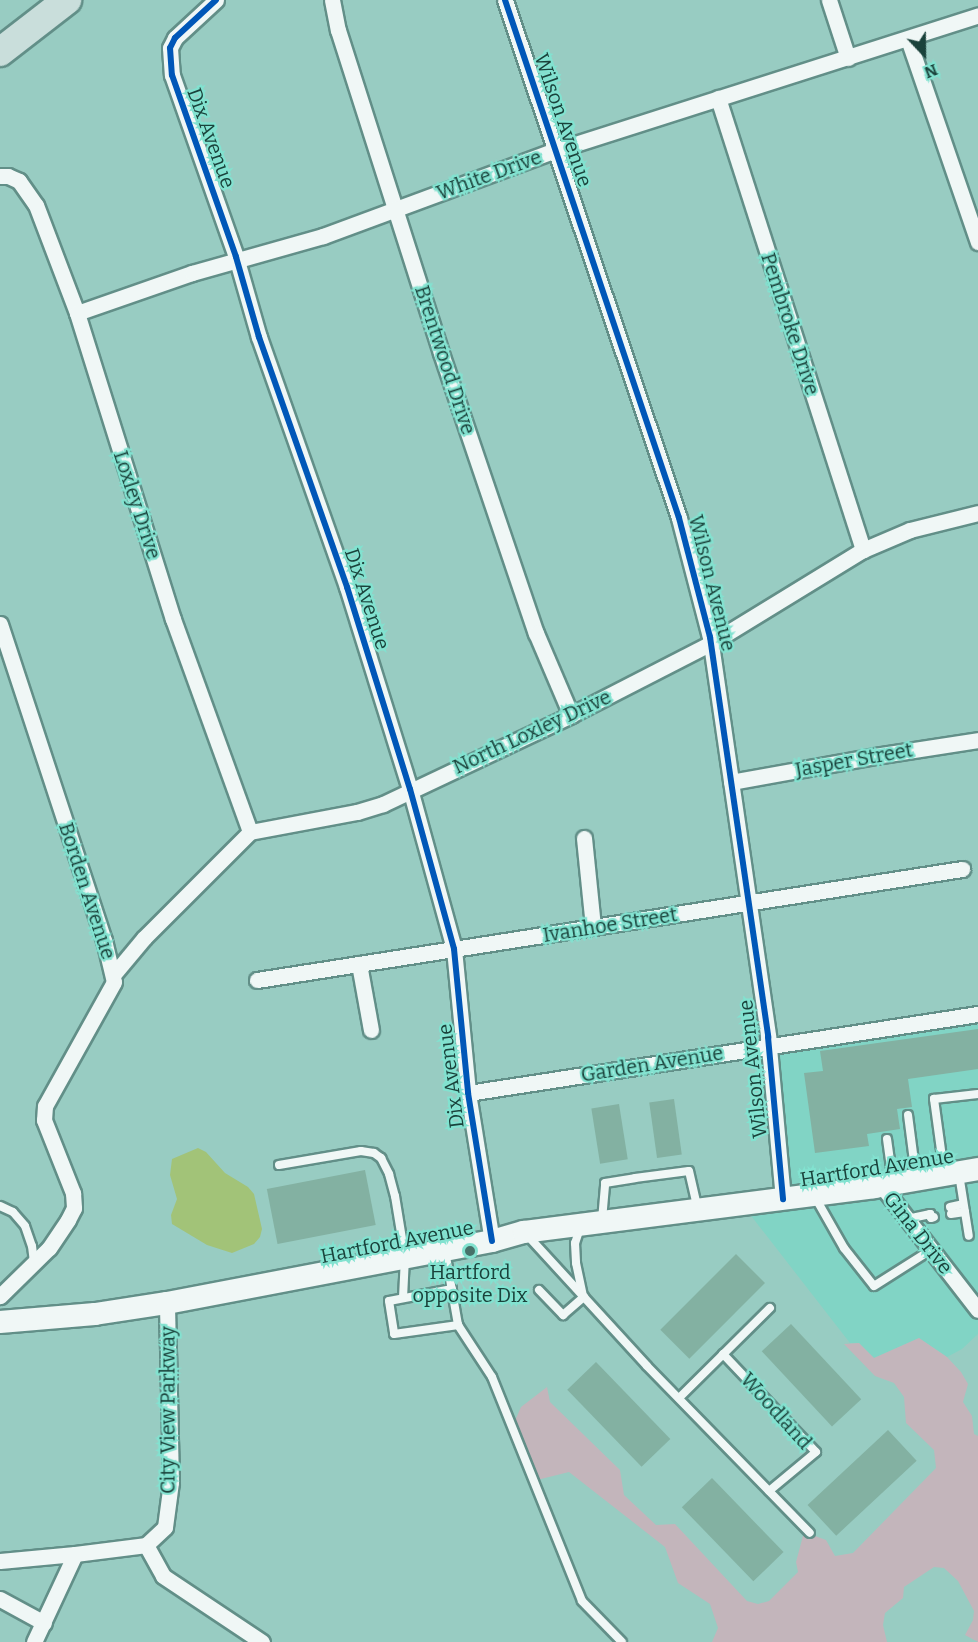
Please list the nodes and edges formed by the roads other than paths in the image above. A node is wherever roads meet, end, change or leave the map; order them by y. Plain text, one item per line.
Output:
1 (67, 0) edge
2 (216, 0) edge
3 (332, 0) edge
4 (505, 0) edge
5 (829, 0) edge
6 (975, 16) edge
7 (908, 39) junction
8 (0, 52) edge
9 (848, 58) junction
10 (718, 98) junction
11 (556, 150) junction
12 (0, 176) edge
13 (396, 208) junction
14 (978, 242) edge
15 (237, 262) junction
16 (77, 313) junction
17 (978, 513) edge
18 (863, 550) junction
19 (0, 624) edge
20 (711, 643) junction
21 (571, 715) junction
22 (978, 740) edge
23 (731, 782) junction
24 (410, 789) junction
25 (250, 832) junction
26 (584, 838) dead end
27 (962, 869) dead end
28 (748, 903) junction
29 (593, 927) junction
30 (453, 949) junction
31 (359, 964) junction
32 (114, 974) junction
33 (257, 980) dead end
34 (978, 1014) edge
35 (371, 1030) dead end
36 (768, 1046) junction
37 (468, 1093) junction
38 (978, 1094) edge
39 (908, 1115) dead end
40 (887, 1139) dead end
41 (279, 1165) dead end
42 (960, 1172) edge
43 (916, 1179) junction
44 (887, 1184) junction
45 (814, 1195) junction
46 (783, 1199) junction
47 (0, 1206) edge
48 (964, 1208) junction
49 (698, 1209) junction
50 (950, 1210) dead end
51 (932, 1214) dead end
52 (907, 1219) junction
53 (591, 1222) junction
54 (524, 1232) junction
55 (969, 1236) dead end
56 (492, 1240) junction
57 (445, 1250) junction
58 (931, 1250) junction
59 (405, 1257) junction
60 (34, 1262) junction
61 (452, 1289) junction
62 (538, 1290) dead end
63 (0, 1296) edge
64 (584, 1297) junction
65 (403, 1298) junction
66 (167, 1304) junction
67 (770, 1308) dead end
68 (978, 1310) edge
69 (0, 1322) edge
70 (458, 1325) junction
71 (723, 1354) junction
72 (679, 1398) junction
73 (769, 1491) junction
74 (810, 1533) dead end
75 (146, 1545) junction
76 (75, 1554) junction
77 (0, 1561) edge
78 (0, 1599) edge
79 (44, 1623) junction
80 (34, 1642) edge
81 (262, 1642) edge
82 (622, 1642) edge

1 - 8 highway
2 - 15 street, Dix Avenue
3 - 13 street, Brentwood Drive
4 - 11 street, Wilson Avenue
5 - 9 street
6 - 7 street, White Drive
7 - 9 street, White Drive
7 - 14 street
9 - 10 street, White Drive
10 - 11 street, White Drive
10 - 18 street, Pembroke Drive
11 - 13 street, White Drive
11 - 20 street, Wilson Avenue
12 - 16 street, Loxley Drive
13 - 15 street, White Drive
13 - 21 street, Brentwood Drive
15 - 16 street, White Drive
15 - 24 street, Dix Avenue
16 - 25 street, Loxley Drive
17 - 18 street, North Loxley Drive
18 - 20 street, North Loxley Drive
19 - 32 street, Borden Avenue
20 - 21 street, North Loxley Drive
20 - 23 street, Wilson Avenue
21 - 24 street, North Loxley Drive
22 - 23 street, Jasper Street
23 - 28 street, Wilson Avenue
24 - 25 street, North Loxley Drive
24 - 30 street, Dix Avenue
25 - 32 street
26 - 29 street
27 - 28 street, Ivanhoe Street
28 - 29 street, Ivanhoe Street
28 - 36 street, Wilson Avenue
29 - 30 street, Ivanhoe Street
30 - 31 street, Ivanhoe Street
30 - 37 street, Dix Avenue
31 - 33 street, Ivanhoe Street
31 - 35 street
32 - 60 street, Borden Avenue
34 - 36 street, Garden Avenue
36 - 37 street, Garden Avenue
36 - 46 street, Wilson Avenue
37 - 56 street, Dix Avenue
38 - 42 lane
39 - 43 lane
40 - 44 lane
41 - 59 lane
42 - 43 main road, Hartford Avenue
42 - 48 lane
43 - 44 main road, Hartford Avenue
44 - 45 main road, Hartford Avenue
44 - 52 street, Gina Drive
45 - 46 main road, Hartford Avenue
45 - 58 lane
46 - 49 main road, Hartford Avenue
47 - 60 lane
48 - 50 lane
48 - 55 lane
49 - 53 main road, Hartford Avenue
49 - 53 lane
51 - 52 lane
52 - 58 street, Gina Drive
53 - 54 main road, Hartford Avenue
53 - 64 lane
54 - 56 main road, Hartford Avenue
54 - 64 lane
56 - 57 main road, Hartford Avenue
57 - 59 main road, Hartford Avenue
57 - 61 lane
58 - 68 street, Gina Drive
59 - 65 lane
59 - 66 main road, Hartford Avenue
60 - 63 street, Borden Avenue
61 - 65 lane
61 - 70 lane
62 - 64 lane
64 - 72 lane
65 - 70 lane
66 - 69 main road, Hartford Avenue
66 - 75 street, City View Parkway
67 - 71 lane
70 - 82 lane
71 - 72 lane
71 - 73 lane, Woodland
72 - 73 lane
73 - 74 lane
75 - 76 street
75 - 81 street
76 - 77 street
76 - 79 street
78 - 79 street
79 - 80 street

